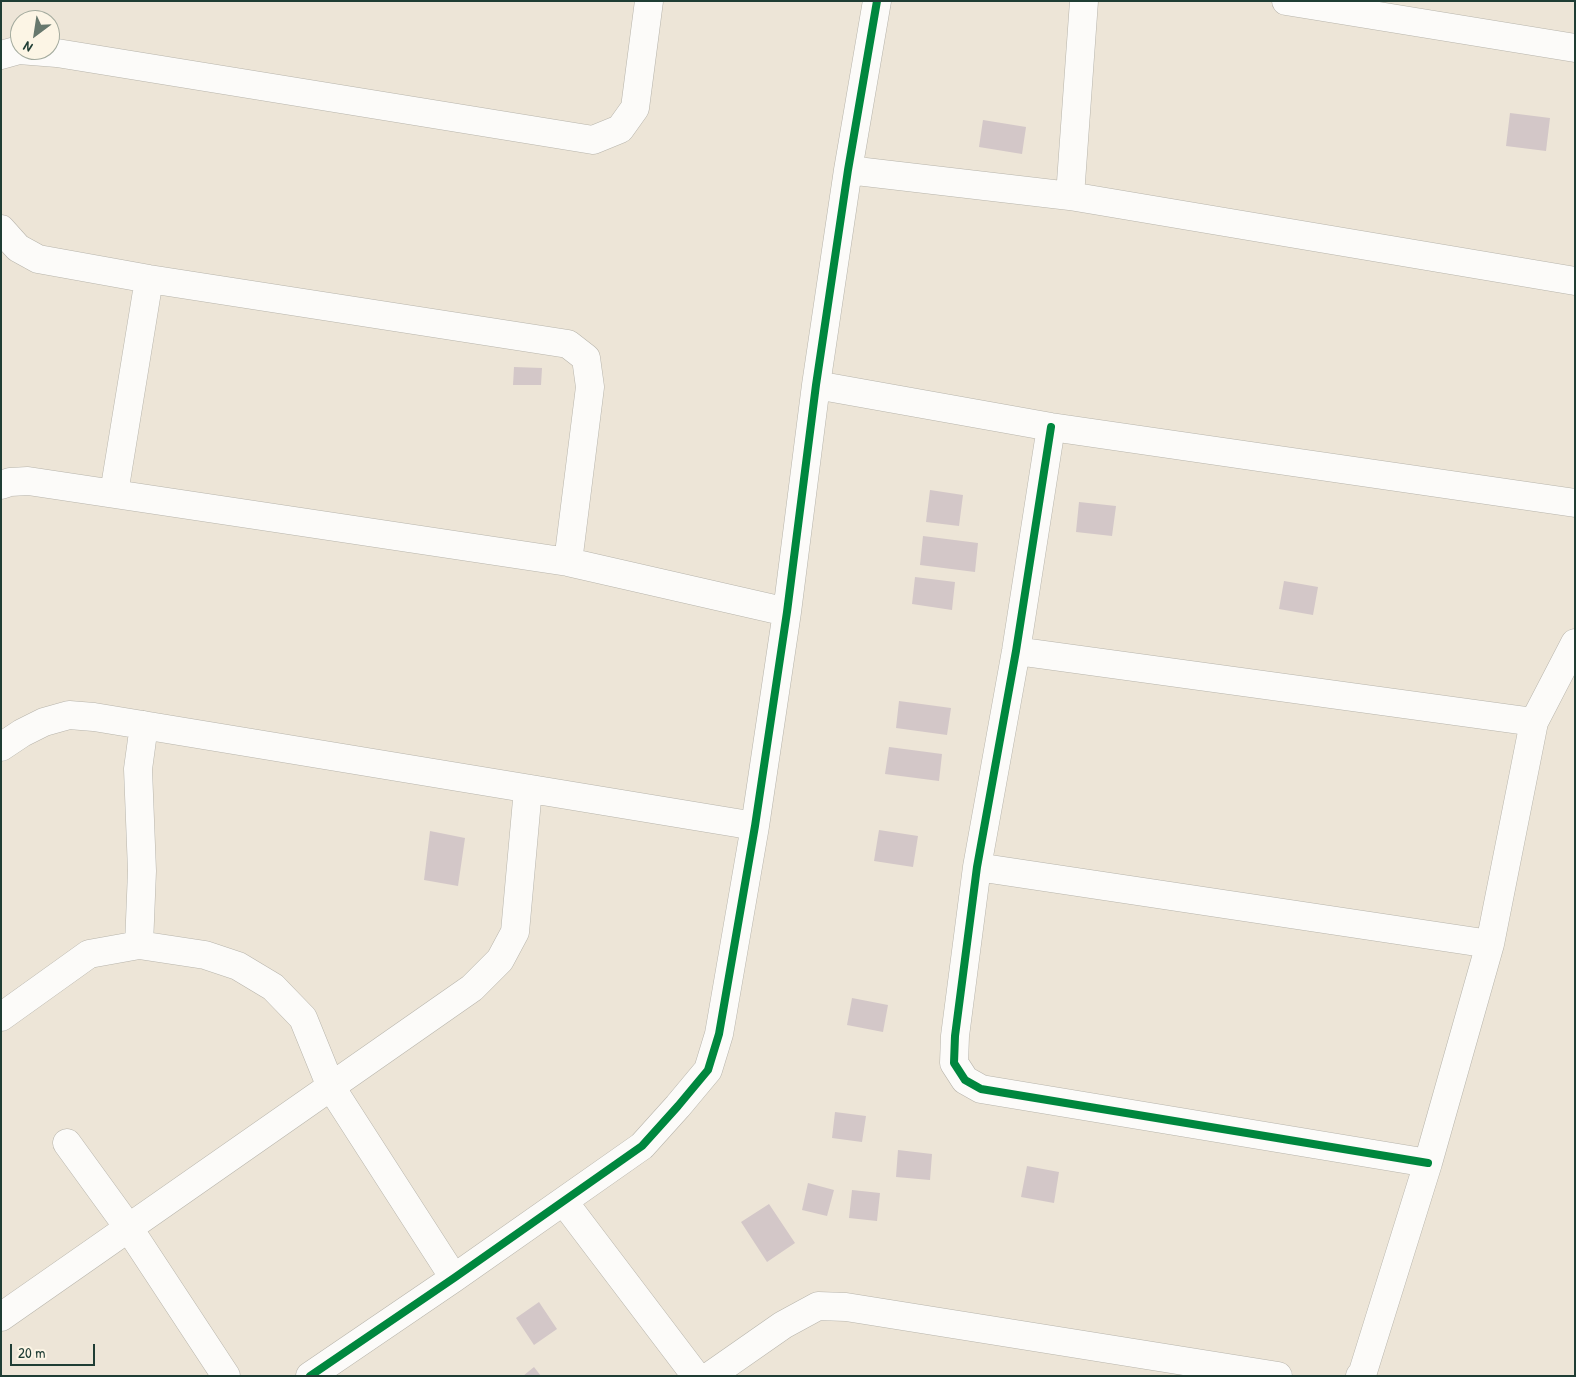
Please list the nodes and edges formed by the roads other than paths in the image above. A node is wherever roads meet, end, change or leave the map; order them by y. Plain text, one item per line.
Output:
1 (649, 1) edge
2 (878, 1) edge
3 (1084, 1) edge
4 (1286, 1) edge
5 (1575, 48) edge
6 (1, 55) edge
7 (848, 170) junction
8 (1070, 196) junction
9 (1, 229) edge
10 (149, 279) junction
11 (1575, 281) edge
12 (816, 385) junction
13 (1051, 427) junction
14 (1, 485) edge
15 (114, 493) junction
16 (1575, 502) edge
17 (568, 562) junction
18 (787, 612) junction
19 (1575, 643) edge
20 (1016, 651) junction
21 (1534, 722) junction
22 (144, 725) junction
23 (1, 747) edge
24 (528, 789) junction
25 (754, 826) junction
26 (977, 867) junction
27 (1490, 944) junction
28 (139, 945) junction
29 (1, 1017) edge
30 (331, 1087) junction
31 (66, 1143) dead end
32 (1428, 1162) junction
33 (564, 1202) junction
34 (128, 1227) junction
35 (454, 1278) junction
36 (1, 1317) edge
37 (1232, 1372) edge
38 (226, 1376) edge
39 (310, 1376) edge
40 (696, 1376) edge
41 (710, 1376) edge
42 (1278, 1376) edge
43 (1360, 1376) edge

1 - 6 street
2 - 7 street
3 - 8 street
4 - 5 street
7 - 8 street
7 - 12 street
8 - 11 street
9 - 10 street
10 - 15 street
10 - 17 street
12 - 13 street
12 - 18 street
13 - 16 street
13 - 20 street
14 - 15 street
15 - 17 street
17 - 18 street
18 - 25 street
19 - 21 street
20 - 21 street
20 - 26 street
21 - 27 street
22 - 23 street
22 - 24 street
22 - 28 street
24 - 25 street
24 - 30 street
25 - 33 street
26 - 27 street
26 - 32 street
27 - 32 street
28 - 29 street
28 - 30 street
30 - 34 street
30 - 35 street
31 - 34 street
32 - 43 street
33 - 35 street
33 - 40 street
34 - 36 street
34 - 38 street
35 - 39 street
37 - 41 street
37 - 42 street

